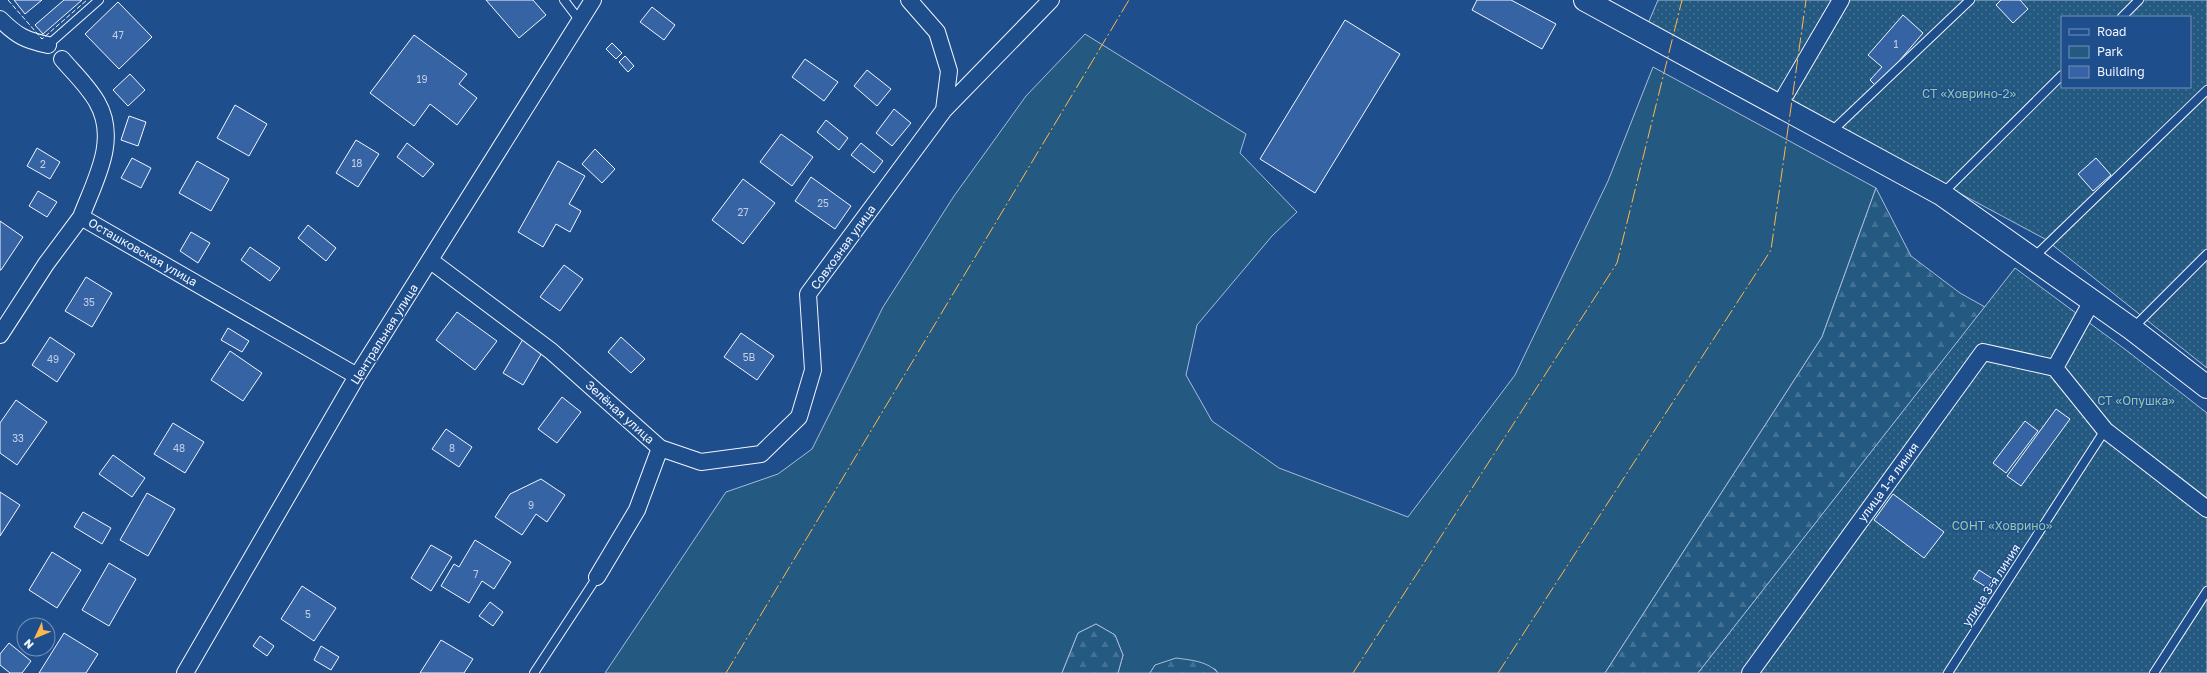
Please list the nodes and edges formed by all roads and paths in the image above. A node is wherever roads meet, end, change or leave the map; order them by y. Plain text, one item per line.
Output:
1 (99, 0) edge
2 (564, 0) edge
3 (593, 0) edge
4 (909, 0) edge
5 (1051, 0) edge
6 (1585, 0) edge
7 (1841, 0) edge
8 (1970, 0) edge
9 (2139, 0) edge
10 (2123, 16) edge
11 (0, 19) edge
12 (580, 20) junction
13 (48, 45) joint
14 (62, 59) dead end
15 (2061, 77) edge
16 (2207, 90) edge
17 (1779, 106) junction
18 (944, 110) junction
19 (1831, 133) junction
20 (1941, 194) junction
21 (81, 217) junction
22 (2207, 254) edge
23 (2032, 259) junction
24 (431, 261) junction
25 (2092, 301) junction
26 (2132, 329) junction
27 (0, 335) edge
28 (2055, 368) junction
29 (357, 376) junction
30 (2207, 386) edge
31 (2105, 430) junction
32 (660, 448) junction
33 (2207, 509) edge
34 (597, 577) joint
35 (2207, 592) edge
36 (185, 673) edge
37 (534, 673) edge
38 (1750, 673) edge
39 (1948, 673) edge
40 (2154, 673) edge

1 - 13 lane
2 - 12 lane
3 - 12 street, Центральная улица
4 - 18 street, Совхозная улица
5 - 18 street
6 - 17 street
7 - 17 street
8 - 19 lane
9 - 10 lane
11 - 13 street
12 - 24 street, Центральная улица
14 - 21 street, Осташковская улица
15 - 20 lane
16 - 23 lane
17 - 19 street
18 - 32 street, Совхозная улица
19 - 20 street
20 - 23 street
21 - 27 street
21 - 29 street, Осташковская улица
22 - 26 lane
23 - 25 street
24 - 29 street, Центральная улица
24 - 32 street, Зелёная улица
25 - 26 street
25 - 28 street
26 - 30 street
28 - 31 street
28 - 38 street, улица 1-я линия
29 - 36 street, Центральная улица
31 - 33 street
31 - 39 lane, улица 3-я линия
32 - 34 street, Зелёная улица
34 - 37 lane, Зелёная улица
35 - 40 lane

